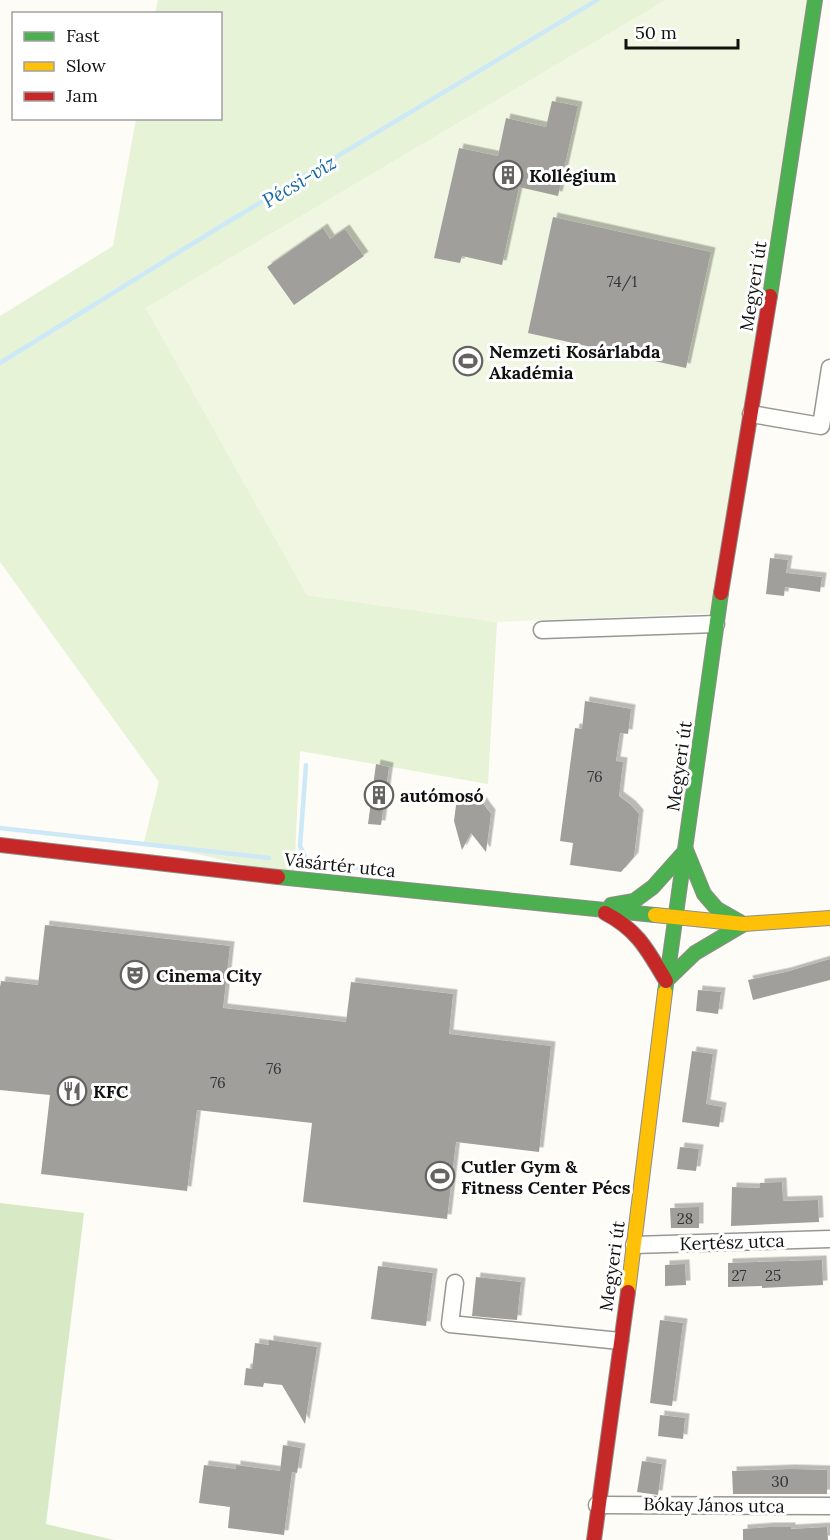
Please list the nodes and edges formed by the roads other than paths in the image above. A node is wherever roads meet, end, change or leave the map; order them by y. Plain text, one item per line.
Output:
1 (815, 0) edge
2 (830, 368) edge
3 (751, 414) junction
4 (716, 624) junction
5 (542, 630) dead end
6 (0, 845) edge
7 (686, 850) junction
8 (595, 908) junction
9 (676, 918) junction
10 (830, 918) edge
11 (744, 924) junction
12 (666, 981) junction
13 (830, 1239) edge
14 (634, 1245) junction
15 (455, 1283) dead end
16 (620, 1341) junction
17 (597, 1504) junction
18 (830, 1506) edge
19 (594, 1540) edge

1 - 3 street, Megyeri út
2 - 3 street
3 - 4 street, Megyeri út
4 - 5 street
4 - 7 street, Megyeri út
6 - 8 street, Vásártér utca
7 - 8 street
7 - 9 street, Megyeri út
7 - 11 street
8 - 9 street, Vásártér utca
8 - 12 street
9 - 11 street, Vásártér utca
9 - 12 street, Megyeri út
10 - 11 street, Vásártér utca
11 - 12 street
12 - 14 street, Megyeri út
13 - 14 street, Kertész utca
14 - 16 street, Megyeri út
15 - 16 street
16 - 17 street, Megyeri út
17 - 18 street, Bókay János utca
17 - 19 street, Megyeri út

